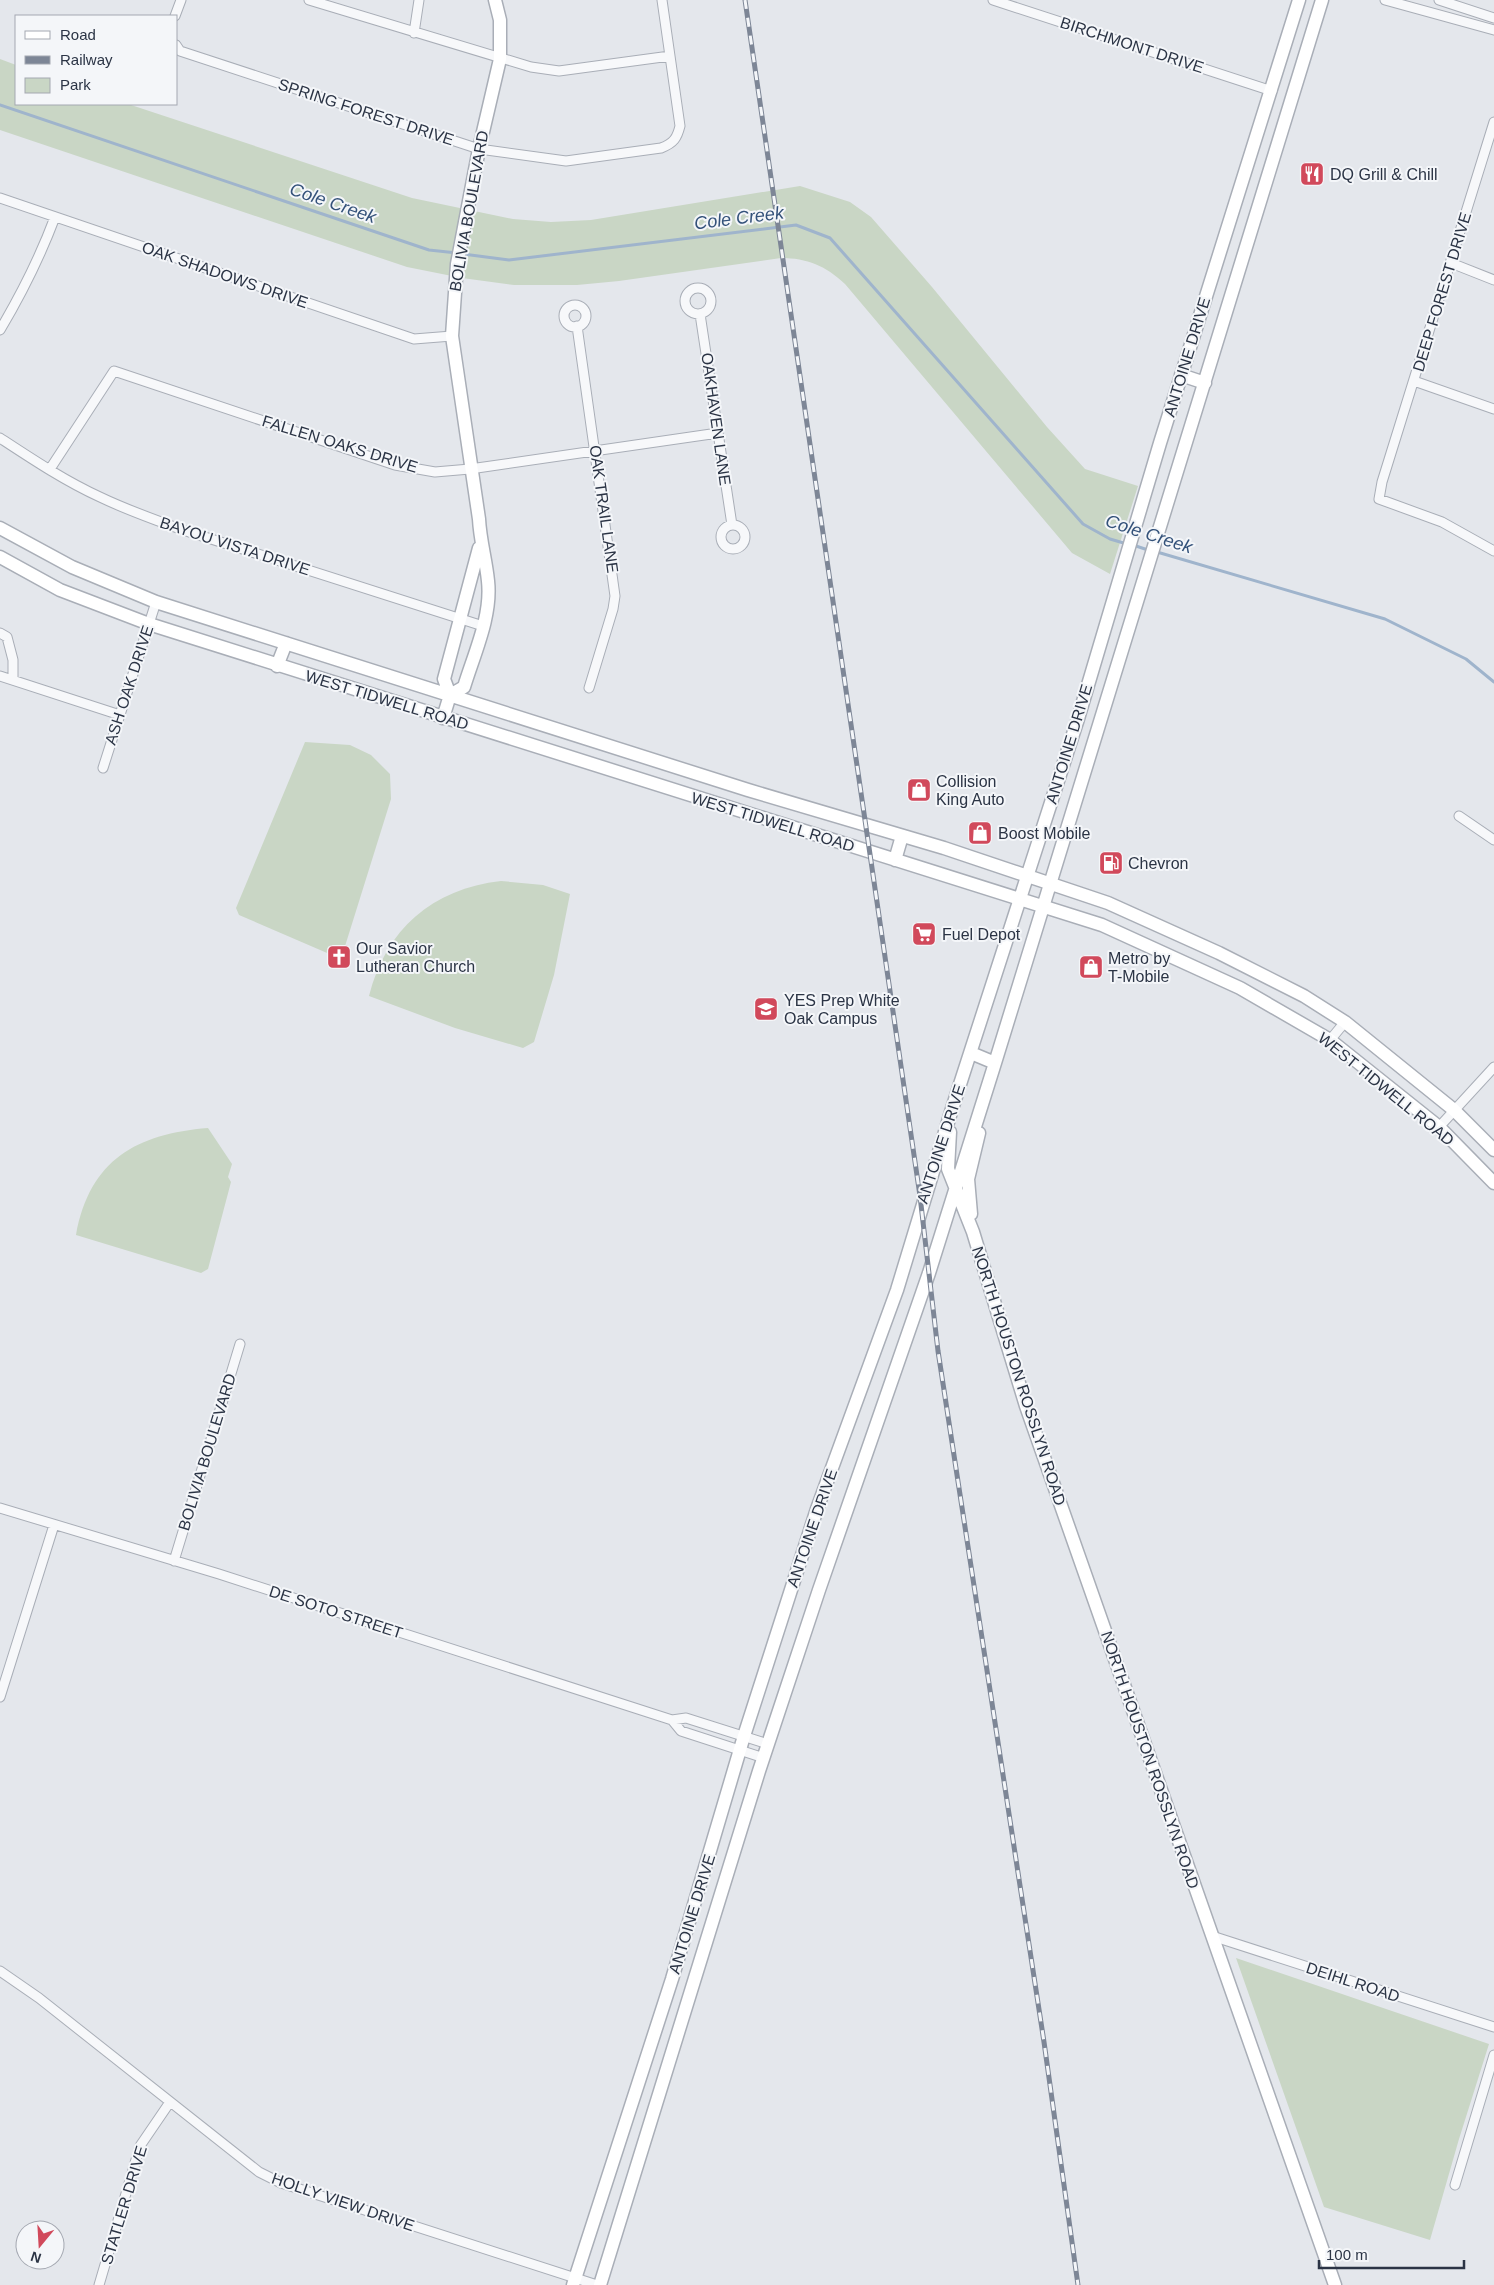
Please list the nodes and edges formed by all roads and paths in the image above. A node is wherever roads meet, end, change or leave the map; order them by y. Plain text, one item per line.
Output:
1 (181, 0) edge
2 (309, 0) edge
3 (419, 0) edge
4 (495, 0) edge
5 (662, 0) edge
6 (993, 0) edge
7 (1299, 0) edge
8 (1322, 0) edge
9 (1385, 0) edge
10 (1439, 0) edge
11 (175, 15) edge
12 (1494, 18) edge
13 (1494, 30) edge
14 (414, 34) junction
15 (178, 48) edge
16 (670, 56) junction
17 (500, 59) junction
18 (1272, 91) junction
19 (1291, 97) junction
20 (1494, 122) edge
21 (478, 149) junction
22 (1489, 151) edge
23 (0, 198) edge
24 (55, 217) junction
25 (1221, 247) junction
26 (1242, 254) junction
27 (1451, 263) junction
28 (1494, 280) edge
29 (700, 314) dead end
30 (577, 326) dead end
31 (0, 330) edge
32 (452, 336) junction
33 (1181, 375) junction
34 (1414, 381) junction
35 (1205, 383) junction
36 (1494, 409) edge
37 (718, 433) junction
38 (0, 438) edge
39 (595, 450) junction
40 (50, 469) junction
41 (470, 469) junction
42 (732, 525) dead end
43 (0, 528) edge
44 (480, 543) junction
45 (1494, 551) edge
46 (0, 557) edge
47 (156, 602) junction
48 (461, 619) junction
49 (149, 624) junction
50 (483, 626) junction
51 (0, 633) edge
52 (286, 643) junction
53 (277, 666) junction
54 (0, 676) edge
55 (13, 680) junction
56 (589, 688) dead end
57 (450, 695) junction
58 (120, 714) junction
59 (443, 718) junction
60 (612, 746) junction
61 (103, 768) dead end
62 (606, 769) junction
63 (748, 790) junction
64 (740, 811) junction
65 (1459, 816) dead end
66 (902, 836) junction
67 (1494, 840) edge
68 (895, 860) junction
69 (1028, 875) junction
70 (1051, 883) junction
71 (1021, 899) junction
72 (1043, 906) junction
73 (1345, 1022) junction
74 (1330, 1040) junction
75 (971, 1053) junction
76 (995, 1063) junction
77 (1494, 1067) edge
78 (984, 1097) junction
79 (952, 1109) junction
80 (1454, 1110) junction
81 (1438, 1126) junction
82 (1494, 1150) edge
83 (1494, 1183) edge
84 (955, 1186) junction
85 (943, 1226) junction
86 (971, 1228) junction
87 (240, 1344) dead end
88 (0, 1508) edge
89 (54, 1525) junction
90 (174, 1561) junction
91 (0, 1697) edge
92 (672, 1720) junction
93 (744, 1736) junction
94 (768, 1744) junction
95 (740, 1750) junction
96 (764, 1758) junction
97 (1212, 1936) junction
98 (0, 1971) edge
99 (1494, 2027) edge
100 (1494, 2055) edge
101 (170, 2102) junction
102 (1455, 2185) dead end
103 (574, 2281) edge
104 (99, 2285) edge
105 (598, 2285) edge
106 (1335, 2285) edge

1 - 11 street
2 - 14 street
3 - 14 street
4 - 17 main road, BOLIVIA BOULEVARD
5 - 16 street
6 - 18 street, BIRCHMONT DRIVE
7 - 18 main road, ANTOINE DRIVE
8 - 19 main road, ANTOINE DRIVE
9 - 13 street
10 - 12 street
14 - 17 street
15 - 21 street, SPRING FOREST DRIVE
16 - 17 street
16 - 21 street, SPRING FOREST DRIVE
17 - 21 main road, BOLIVIA BOULEVARD
18 - 19 main road
18 - 25 main road, ANTOINE DRIVE
19 - 26 main road, ANTOINE DRIVE
20 - 22 street, DEEP FOREST DRIVE
21 - 32 main road, BOLIVIA BOULEVARD
22 - 27 street, DEEP FOREST DRIVE
23 - 24 street, OAK SHADOWS DRIVE
24 - 31 street
24 - 32 street, OAK SHADOWS DRIVE
25 - 26 main road
25 - 33 main road, ANTOINE DRIVE
26 - 35 main road, ANTOINE DRIVE
27 - 28 street
27 - 34 street, DEEP FOREST DRIVE
29 - 37 street, OAKHAVEN LANE
30 - 39 street, OAK TRAIL LANE
32 - 41 main road, BOLIVIA BOULEVARD
33 - 35 main road
33 - 69 main road, ANTOINE DRIVE
34 - 36 street
34 - 45 street, DEEP FOREST DRIVE
35 - 70 main road, ANTOINE DRIVE
37 - 39 street, FALLEN OAKS DRIVE
37 - 42 street, OAKHAVEN LANE
38 - 40 street, BAYOU VISTA DRIVE
39 - 41 street, FALLEN OAKS DRIVE
39 - 56 street, OAK TRAIL LANE
40 - 41 street, FALLEN OAKS DRIVE
40 - 48 street, BAYOU VISTA DRIVE
41 - 44 main road, BOLIVIA BOULEVARD
43 - 47 main road, WEST TIDWELL ROAD
44 - 48 main road, BOLIVIA BOULEVARD
44 - 50 main road, BOLIVIA BOULEVARD
46 - 49 main road, WEST TIDWELL ROAD
47 - 49 street, ASH OAK DRIVE
47 - 52 main road, WEST TIDWELL ROAD
48 - 50 street, BAYOU VISTA DRIVE
48 - 57 main road, BOLIVIA BOULEVARD
49 - 53 main road, WEST TIDWELL ROAD
49 - 58 street, ASH OAK DRIVE
50 - 57 main road, BOLIVIA BOULEVARD
51 - 55 street
52 - 53 main road
52 - 57 main road, WEST TIDWELL ROAD
53 - 59 main road, WEST TIDWELL ROAD
54 - 55 street
55 - 58 street
57 - 59 main road, BOLIVIA BOULEVARD
57 - 60 main road, WEST TIDWELL ROAD
58 - 61 street, ASH OAK DRIVE
59 - 62 main road, WEST TIDWELL ROAD
60 - 62 main road
60 - 63 main road, WEST TIDWELL ROAD
62 - 64 main road, WEST TIDWELL ROAD
63 - 64 main road
63 - 66 main road, WEST TIDWELL ROAD
64 - 68 main road, WEST TIDWELL ROAD
65 - 67 street
66 - 68 main road
66 - 69 main road, WEST TIDWELL ROAD
68 - 71 main road, WEST TIDWELL ROAD
69 - 70 main road, WEST TIDWELL ROAD
69 - 71 main road, ANTOINE DRIVE
70 - 72 main road, ANTOINE DRIVE
70 - 73 main road, WEST TIDWELL ROAD
71 - 72 main road, WEST TIDWELL ROAD
71 - 75 main road, ANTOINE DRIVE
72 - 74 main road, WEST TIDWELL ROAD
72 - 76 main road, ANTOINE DRIVE
73 - 74 street
73 - 80 main road, WEST TIDWELL ROAD
74 - 81 main road, WEST TIDWELL ROAD
75 - 76 main road
75 - 79 main road, ANTOINE DRIVE
76 - 78 main road, ANTOINE DRIVE
77 - 80 street
78 - 84 main road, ANTOINE DRIVE
78 - 86 main road, NORTH HOUSTON ROSSLYN ROAD
79 - 84 main road, NORTH HOUSTON ROSSLYN ROAD
79 - 93 main road, ANTOINE DRIVE
80 - 81 street
80 - 82 main road, WEST TIDWELL ROAD
81 - 83 main road, WEST TIDWELL ROAD
84 - 85 main road, ANTOINE DRIVE
84 - 86 main road, NORTH HOUSTON ROSSLYN ROAD
85 - 86 main road
85 - 94 main road, ANTOINE DRIVE
86 - 97 main road, NORTH HOUSTON ROSSLYN ROAD
87 - 90 street, BOLIVIA BOULEVARD
88 - 89 street, DE SOTO STREET
89 - 90 street, DE SOTO STREET
89 - 91 street
90 - 92 street, DE SOTO STREET
92 - 93 street, DE SOTO STREET
92 - 95 street, DE SOTO STREET
93 - 94 street, DE SOTO STREET
93 - 95 main road, ANTOINE DRIVE
94 - 96 main road, ANTOINE DRIVE
95 - 96 street, DE SOTO STREET
95 - 103 main road, ANTOINE DRIVE
96 - 105 main road, ANTOINE DRIVE
97 - 99 street, DEIHL ROAD
97 - 106 main road, NORTH HOUSTON ROSSLYN ROAD
98 - 101 street, HOLLY VIEW DRIVE
100 - 102 street
101 - 103 street, HOLLY VIEW DRIVE
101 - 104 street, STATLER DRIVE
103 - 105 street, HOLLY VIEW DRIVE

